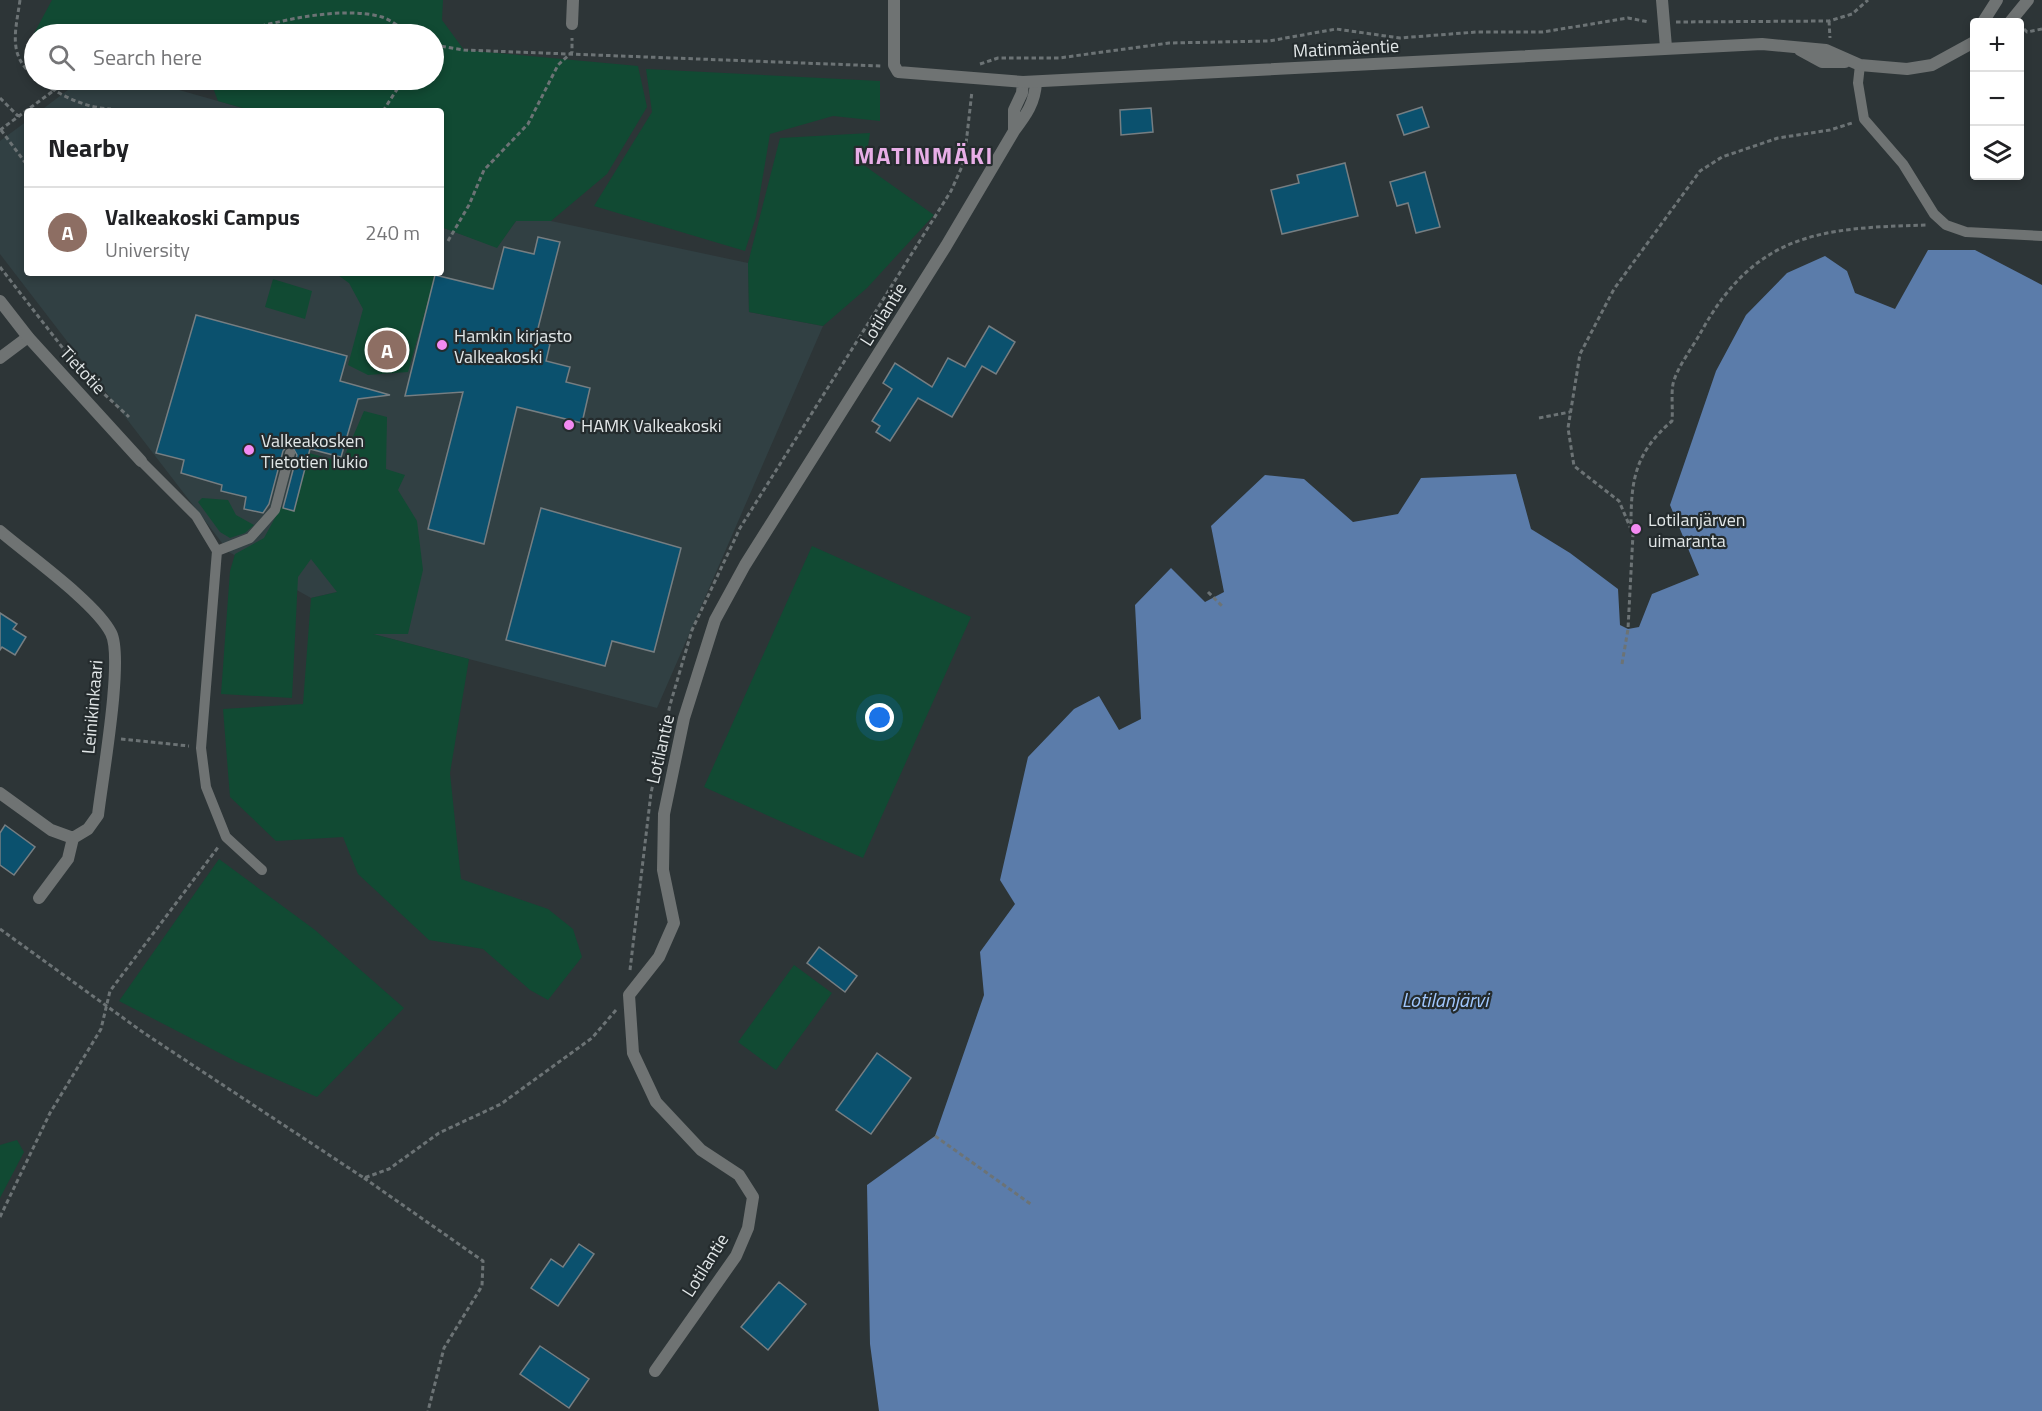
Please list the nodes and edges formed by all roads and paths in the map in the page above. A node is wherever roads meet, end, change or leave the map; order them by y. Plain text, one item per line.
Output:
1 (20, 0) edge
2 (573, 0) edge
3 (894, 0) edge
4 (1662, 0) edge
5 (1868, 0) edge
6 (1997, 0) edge
7 (2028, 0) edge
8 (1986, 18) edge
9 (2013, 18) edge
10 (1665, 22) junction
11 (273, 24) edge
12 (394, 24) edge
13 (572, 24) dead end
14 (2042, 29) edge
15 (2024, 30) edge
16 (1970, 44) edge
17 (444, 47) edge
18 (1666, 47) junction
19 (572, 52) junction
20 (1855, 64) junction
21 (24, 65) edge
22 (896, 69) junction
23 (972, 78) junction
24 (1023, 82) junction
25 (1036, 82) junction
26 (53, 90) joint
27 (397, 90) edge
28 (0, 98) edge
29 (29, 108) edge
30 (94, 108) edge
31 (386, 108) edge
32 (24, 112) edge
33 (18, 116) junction
34 (1864, 119) junction
35 (0, 130) edge
36 (1014, 131) junction
37 (24, 161) edge
38 (1946, 225) junction
39 (2042, 236) edge
40 (448, 241) dead end
41 (0, 267) edge
42 (0, 301) edge
43 (28, 337) junction
44 (0, 358) edge
45 (1570, 412) junction
46 (129, 417) dead end
47 (1539, 417) dead end
48 (290, 453) dead end
49 (141, 461) joint
50 (1631, 527) junction
51 (0, 531) edge
52 (217, 551) junction
53 (1208, 592) dead end
54 (1222, 606) dead end
55 (1622, 664) dead end
56 (108, 738) junction
57 (201, 748) junction
58 (0, 792) edge
59 (226, 837) junction
60 (73, 838) junction
61 (262, 870) dead end
62 (39, 898) dead end
63 (0, 929) edge
64 (629, 995) junction
65 (105, 1006) junction
66 (935, 1136) dead end
67 (364, 1178) junction
68 (1032, 1205) dead end
69 (0, 1216) edge
70 (655, 1371) dead end
71 (428, 1411) edge

1 - 21 path
2 - 13 street
3 - 22 street
4 - 10 street
5 - 10 path
6 - 8 street
7 - 9 street
10 - 18 street
10 - 23 path
11 - 12 path
14 - 15 path
16 - 20 street, Matinmäentie
17 - 19 path
18 - 20 street, Matinmäentie
18 - 25 street, Matinmäentie
19 - 22 path
19 - 40 path
20 - 34 lane
22 - 23 street, Matinmäentie
23 - 24 street, Matinmäentie
23 - 64 path
24 - 25 street, Matinmäentie
24 - 36 street, Lotilantie
25 - 36 street, Lotilantie
26 - 29 path
26 - 30 path
27 - 31 path
28 - 33 path
32 - 33 path
33 - 35 path
34 - 38 lane
34 - 45 path
35 - 37 path
36 - 64 street, Lotilantie
38 - 39 lane
38 - 50 path
41 - 46 path
42 - 43 street, Tietotie
43 - 44 street
43 - 49 street, Tietotie
45 - 47 path
45 - 50 path
48 - 52 lane
49 - 52 lane
50 - 55 path
51 - 56 street, Leinikinkaari
52 - 57 lane
53 - 54 path
56 - 57 path
56 - 60 street, Leinikinkaari
57 - 59 lane
58 - 60 street
59 - 61 lane
59 - 65 path
60 - 62 street
63 - 65 path
64 - 67 path
64 - 70 street, Lotilantie
65 - 67 path
65 - 69 path
66 - 68 path
67 - 71 path

